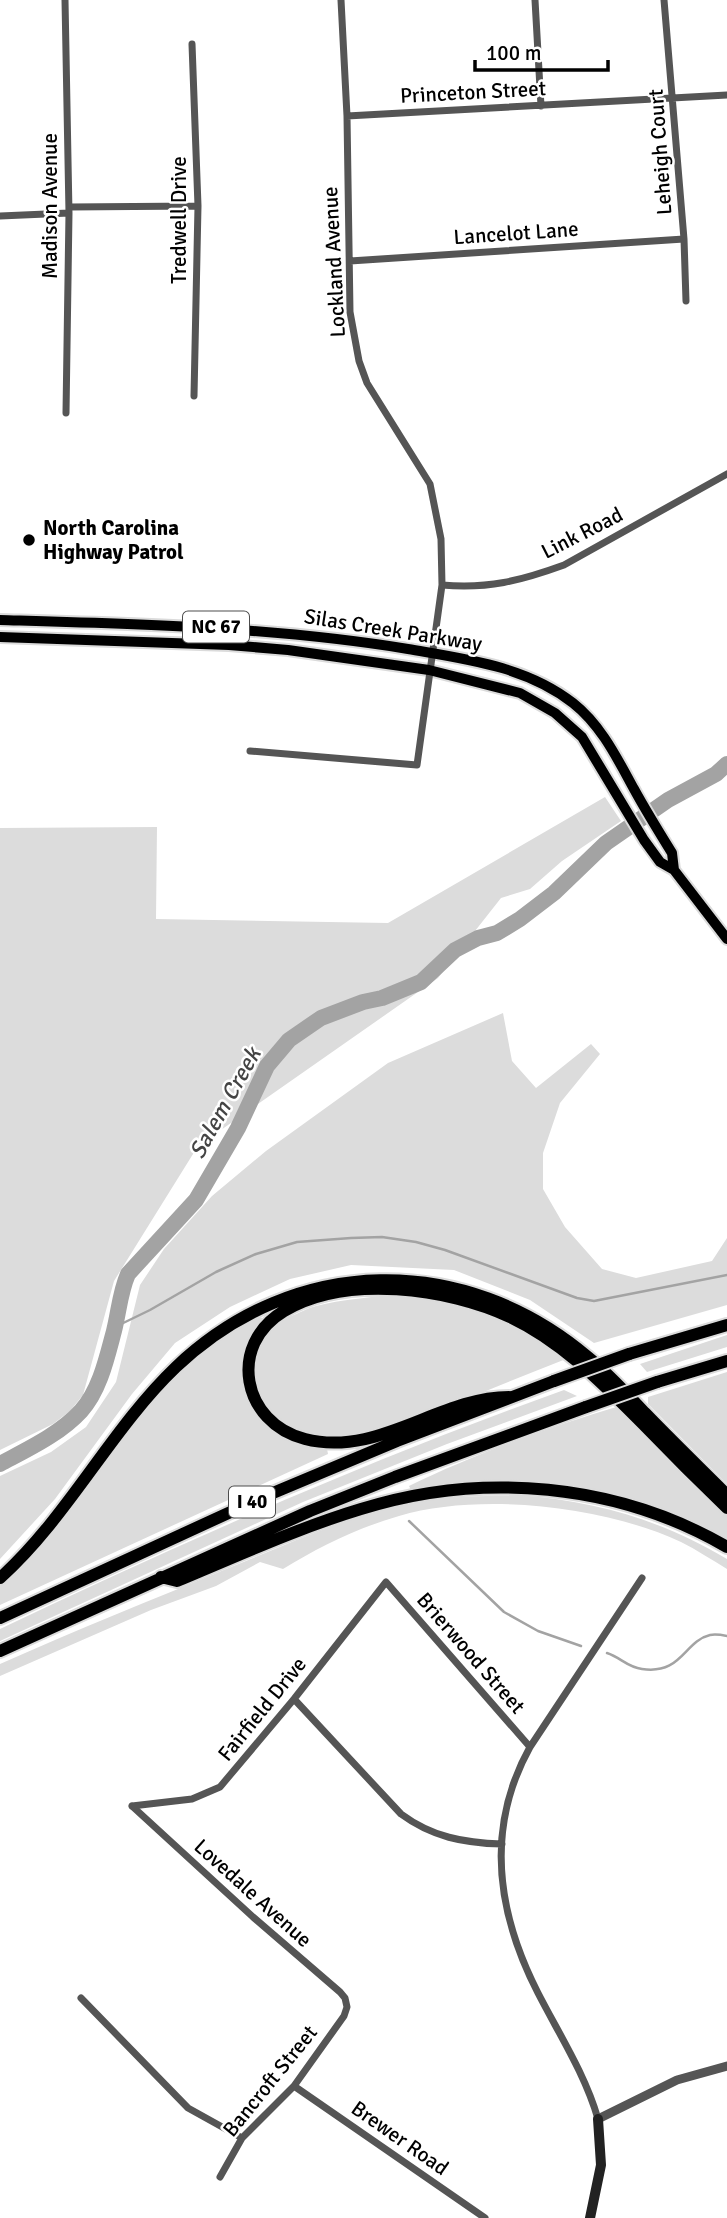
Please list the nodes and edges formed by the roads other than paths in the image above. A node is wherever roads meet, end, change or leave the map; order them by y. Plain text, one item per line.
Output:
1 (65, 0) edge
2 (341, 0) edge
3 (535, 0) edge
4 (664, 0) edge
5 (192, 44) dead end
6 (727, 95) edge
7 (673, 98) junction
8 (541, 106) junction
9 (347, 116) junction
10 (198, 206) junction
11 (69, 210) junction
12 (0, 216) edge
13 (684, 239) junction
14 (350, 261) junction
15 (686, 301) dead end
16 (194, 396) dead end
17 (66, 413) dead end
18 (727, 474) edge
19 (442, 585) junction
20 (0, 620) edge
21 (0, 637) edge
22 (431, 653) junction
23 (429, 670) junction
24 (250, 751) dead end
25 (674, 870) junction
26 (727, 939) edge
27 (727, 1325) edge
28 (727, 1361) edge
29 (509, 1397) junction
30 (727, 1495) edge
31 (727, 1508) edge
32 (727, 1547) edge
33 (161, 1577) junction
34 (0, 1578) edge
35 (642, 1578) dead end
36 (386, 1582) joint
37 (0, 1618) edge
38 (0, 1651) edge
39 (294, 1699) junction
40 (530, 1747) junction
41 (132, 1806) joint
42 (502, 1844) junction
43 (81, 1998) dead end
44 (347, 2007) joint
45 (727, 2066) edge
46 (294, 2086) junction
47 (598, 2119) junction
48 (242, 2138) junction
49 (220, 2177) dead end
50 (485, 2218) edge
51 (590, 2218) edge

1 - 11 street, Madison Avenue
2 - 9 street, Lockland Avenue
3 - 8 street
4 - 7 street, Leheigh Court
5 - 10 street, Tredwell Drive
6 - 7 street, Princeton Street
7 - 8 street, Princeton Street
7 - 13 street, Leheigh Court
8 - 9 street, Princeton Street
9 - 14 street, Lockland Avenue
10 - 11 street
10 - 16 street, Tredwell Drive
11 - 12 street
11 - 17 street, Madison Avenue
13 - 14 street, Lancelot Lane
13 - 15 street, Leheigh Court
14 - 19 street, Lockland Avenue
18 - 19 street, Link Road
19 - 22 street, Lockland Avenue
20 - 22 main road, Silas Creek Parkway / NC 67
21 - 23 main road, Silas Creek Parkway / NC 67
22 - 23 street, Lockland Avenue
22 - 25 main road, Silas Creek Parkway / NC 67
23 - 24 street, Lockland Avenue
23 - 25 main road, Silas Creek Parkway / NC 67
25 - 26 main road, Silas Creek Parkway / NC 67
27 - 29 highway, I 40, bridge
28 - 33 highway, I 40, bridge
29 - 31 highway
29 - 37 highway, I 40
30 - 34 highway
32 - 33 highway
33 - 38 highway, I 40
35 - 40 street
36 - 39 street, Fairfield Drive
36 - 40 street, Brierwood Street
39 - 41 street, Fairfield Drive
39 - 42 street
40 - 42 street
41 - 44 street, Lovedale Avenue
42 - 47 street
43 - 48 street
44 - 46 street, Bancroft Street
45 - 47 street
46 - 48 street, Bancroft Street
46 - 50 street, Brewer Road
47 - 51 main road
48 - 49 street, Bancroft Street

